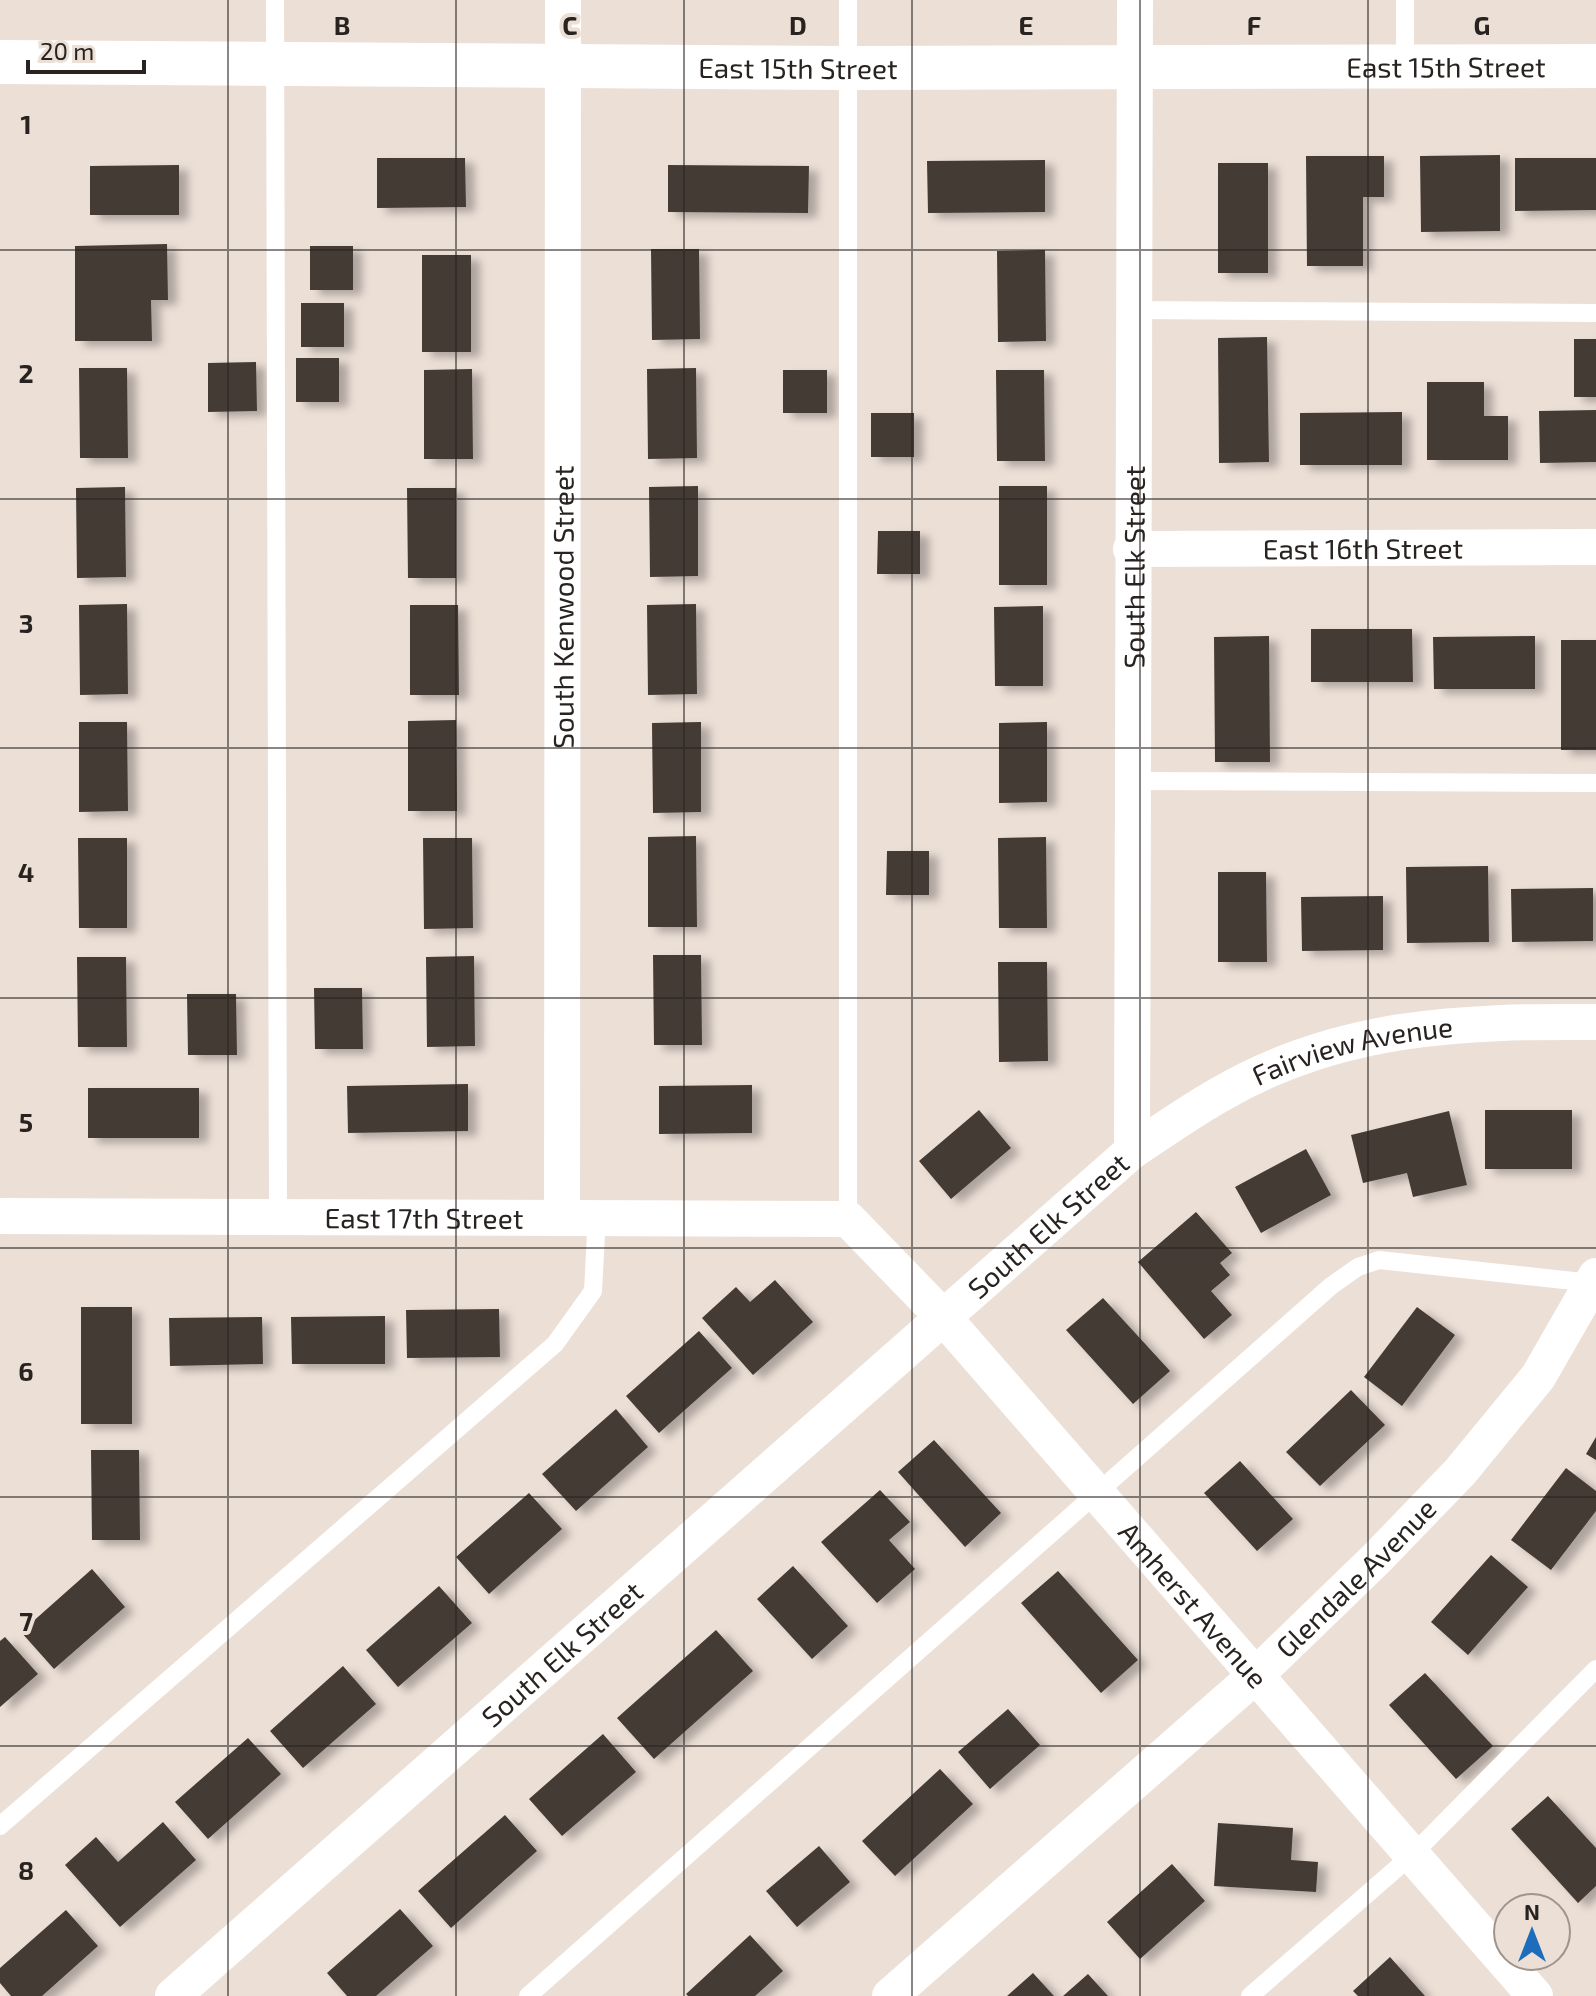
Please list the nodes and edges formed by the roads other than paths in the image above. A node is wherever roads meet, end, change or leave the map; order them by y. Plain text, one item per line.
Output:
1 (275, 0) edge
2 (563, 0) edge
3 (848, 0) edge
4 (1135, 0) edge
5 (1405, 0) edge
6 (0, 62) edge
7 (275, 64) junction
8 (1405, 65) junction
9 (563, 66) junction
10 (1135, 66) junction
11 (1596, 66) edge
12 (848, 68) junction
13 (1135, 310) junction
14 (1596, 313) edge
15 (1596, 547) edge
16 (1131, 549) junction
17 (1133, 781) junction
18 (1596, 783) edge
19 (1596, 1022) edge
20 (1132, 1151) junction
21 (579, 1215) junction
22 (0, 1216) edge
23 (278, 1217) junction
24 (848, 1219) junction
25 (1594, 1280) edge
26 (944, 1318) junction
27 (1098, 1495) junction
28 (1596, 1669) edge
29 (1255, 1676) junction
30 (0, 1826) edge
31 (1412, 1855) junction
32 (173, 1996) edge
33 (528, 1996) edge
34 (890, 1996) edge
35 (1250, 1996) edge
36 (1535, 1996) edge

1 - 7 lane
2 - 9 street, South Kenwood Street
3 - 12 lane
4 - 10 street, South Elk Street
5 - 8 lane
6 - 7 main road, East 15th Street
7 - 9 main road, East 15th Street
7 - 23 lane
8 - 10 main road, East 15th Street
8 - 11 main road, East 15th Street
9 - 12 main road, East 15th Street
9 - 21 street, South Kenwood Street
10 - 12 main road, East 15th Street
10 - 13 street, South Elk Street
12 - 24 lane
13 - 14 lane
13 - 16 street, South Elk Street
15 - 16 street, East 16th Street
16 - 17 street, South Elk Street
17 - 18 lane
17 - 20 street, South Elk Street
19 - 20 street, Fairview Avenue
20 - 26 street, South Elk Street
21 - 23 street, East 17th Street
21 - 24 street, East 17th Street
21 - 30 lane
22 - 23 street, East 17th Street
24 - 26 street, Amherst Avenue
25 - 27 lane
25 - 29 street, Glendale Avenue
26 - 27 street, Amherst Avenue
26 - 32 street, South Elk Street
27 - 29 street, Amherst Avenue
27 - 33 lane
28 - 31 lane
29 - 31 street, Amherst Avenue
29 - 34 street, Glendale Avenue
31 - 35 lane
31 - 36 street, Amherst Avenue

